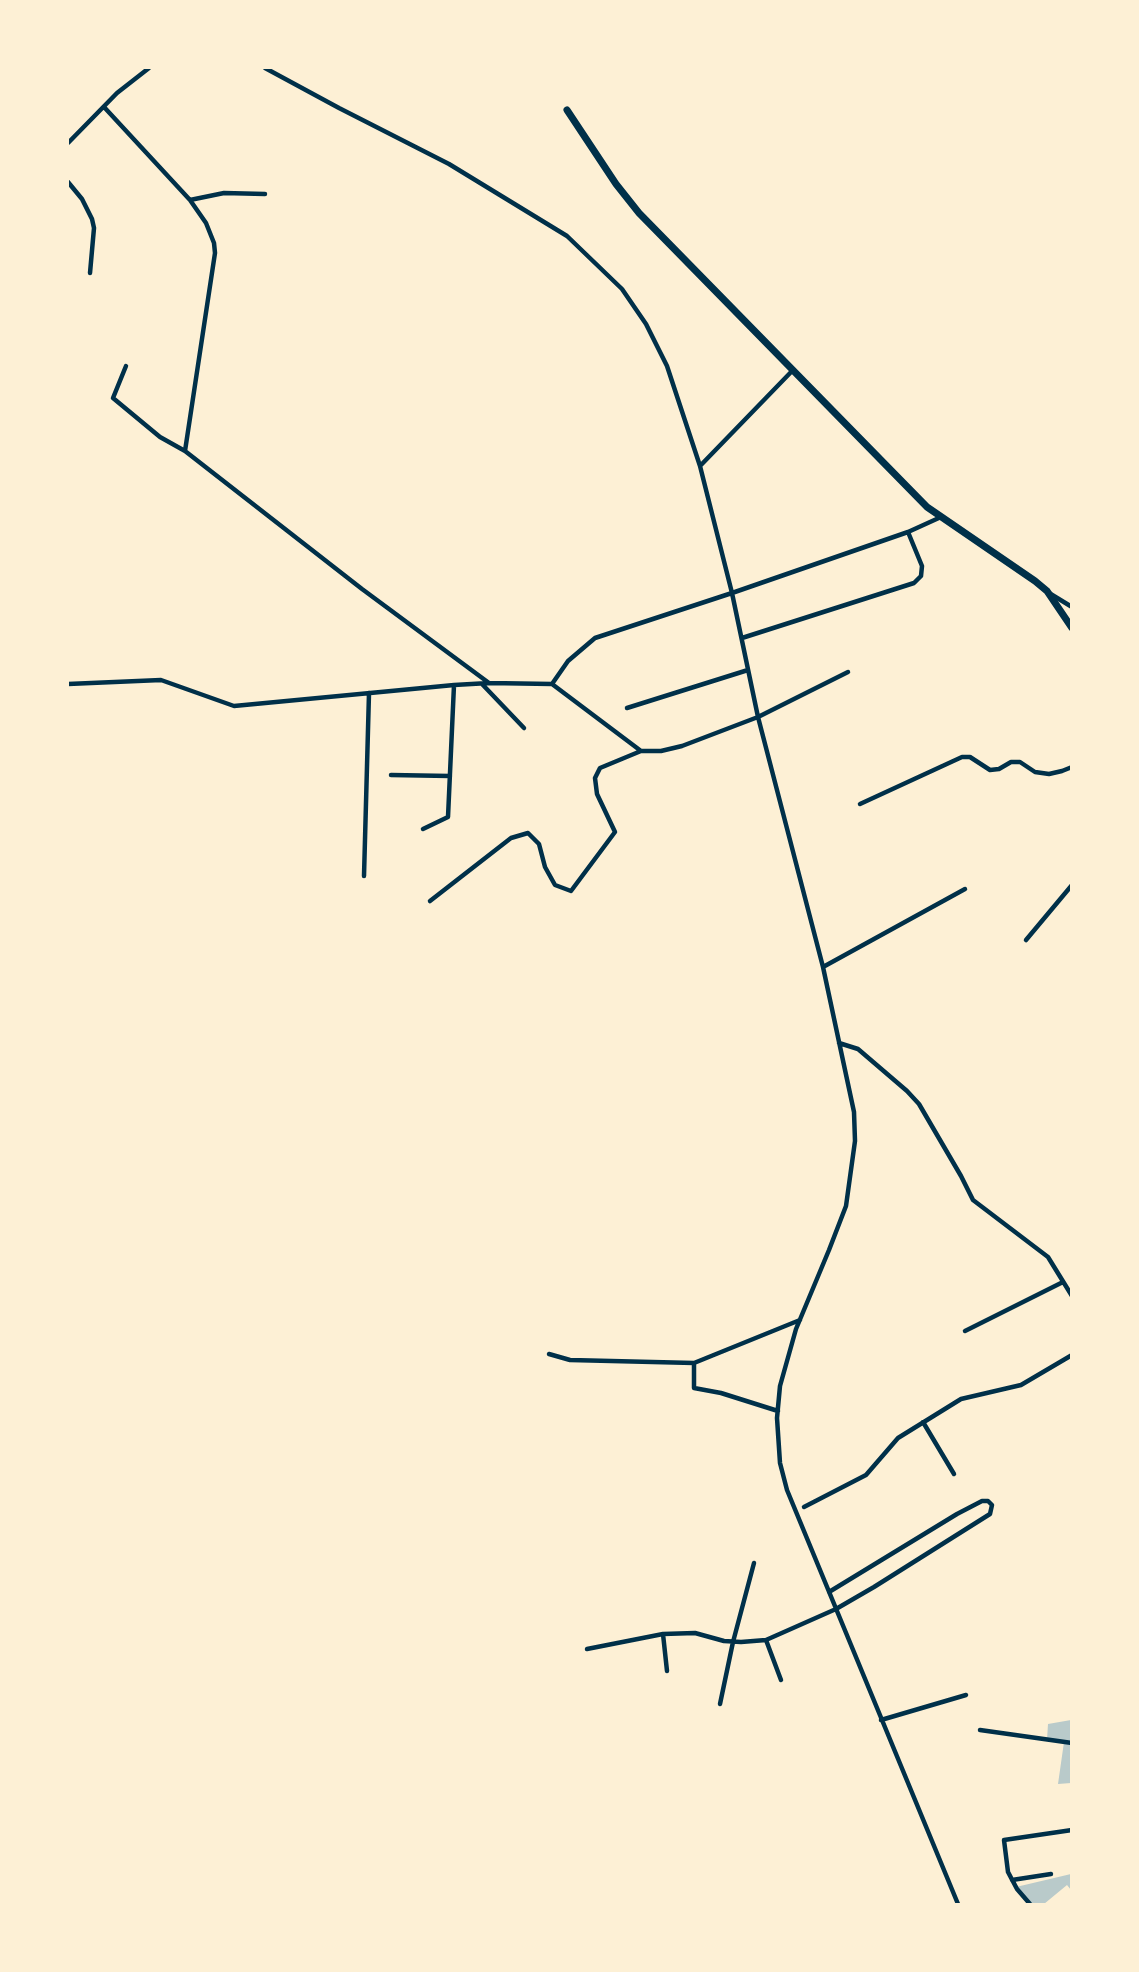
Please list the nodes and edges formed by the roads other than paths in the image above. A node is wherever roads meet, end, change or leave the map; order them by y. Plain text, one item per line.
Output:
1 (149, 68) edge
2 (265, 68) edge
3 (104, 107) junction
4 (567, 110) dead end
5 (68, 143) edge
6 (68, 182) edge
7 (265, 194) dead end
8 (190, 200) junction
9 (90, 273) dead end
10 (126, 366) dead end
11 (793, 370) junction
12 (185, 451) junction
13 (700, 466) junction
14 (941, 517) junction
15 (908, 532) junction
16 (1047, 591) junction
17 (732, 593) junction
18 (1072, 607) edge
19 (1071, 626) edge
20 (742, 638) junction
21 (748, 670) junction
22 (848, 672) dead end
23 (68, 684) edge
24 (482, 684) junction
25 (489, 684) junction
26 (552, 684) junction
27 (454, 686) junction
28 (369, 693) junction
29 (627, 708) dead end
30 (758, 717) junction
31 (524, 728) dead end
32 (641, 751) junction
33 (1072, 767) edge
34 (391, 775) dead end
35 (450, 776) junction
36 (860, 804) dead end
37 (423, 829) dead end
38 (364, 876) dead end
39 (1072, 885) edge
40 (965, 890) dead end
41 (430, 901) dead end
42 (1026, 940) dead end
43 (823, 967) junction
44 (839, 1043) junction
45 (1063, 1282) junction
46 (1072, 1296) edge
47 (800, 1320) junction
48 (966, 1331) dead end
49 (549, 1354) dead end
50 (1072, 1355) edge
51 (694, 1363) junction
52 (778, 1411) junction
53 (923, 1422) junction
54 (954, 1474) dead end
55 (804, 1507) dead end
56 (754, 1563) dead end
57 (829, 1592) junction
58 (836, 1609) junction
59 (663, 1634) junction
60 (766, 1640) junction
61 (733, 1642) junction
62 (587, 1649) dead end
63 (667, 1671) dead end
64 (781, 1680) dead end
65 (966, 1695) dead end
66 (720, 1704) dead end
67 (881, 1720) junction
68 (980, 1730) dead end
69 (1072, 1744) edge
70 (1072, 1830) edge
71 (1051, 1874) dead end
72 (1012, 1880) junction
73 (958, 1904) edge
74 (1030, 1904) edge

1 - 3 street
2 - 13 street
3 - 5 street
3 - 8 street
4 - 11 main road
6 - 9 street
7 - 8 street
8 - 12 street
10 - 12 street
11 - 13 street
11 - 14 main road
12 - 25 street
13 - 17 street
14 - 15 street
14 - 16 main road
15 - 17 street
15 - 20 street
16 - 18 street
16 - 19 main road
17 - 20 street
17 - 26 street
20 - 21 street
21 - 29 street
21 - 30 street
22 - 30 street
23 - 28 street
24 - 25 street
24 - 27 street
24 - 31 street
25 - 26 street
26 - 32 street
27 - 28 street
27 - 35 street
28 - 38 street
30 - 32 street
30 - 43 street
32 - 41 street
33 - 36 street
34 - 35 street
35 - 37 street
39 - 42 street
40 - 43 street
43 - 44 street
44 - 45 street
44 - 47 street
45 - 46 street
45 - 48 street
47 - 51 street
47 - 52 street
49 - 51 street
50 - 53 street
51 - 52 street
52 - 57 street
53 - 54 street
53 - 55 street
56 - 61 street
57 - 58 street
57 - 58 street
58 - 60 street
58 - 67 street
59 - 61 street
59 - 62 street
59 - 63 street
60 - 61 street
60 - 64 street
61 - 66 street
65 - 67 street
67 - 73 street
68 - 69 street
70 - 72 street
71 - 72 street
72 - 74 street

